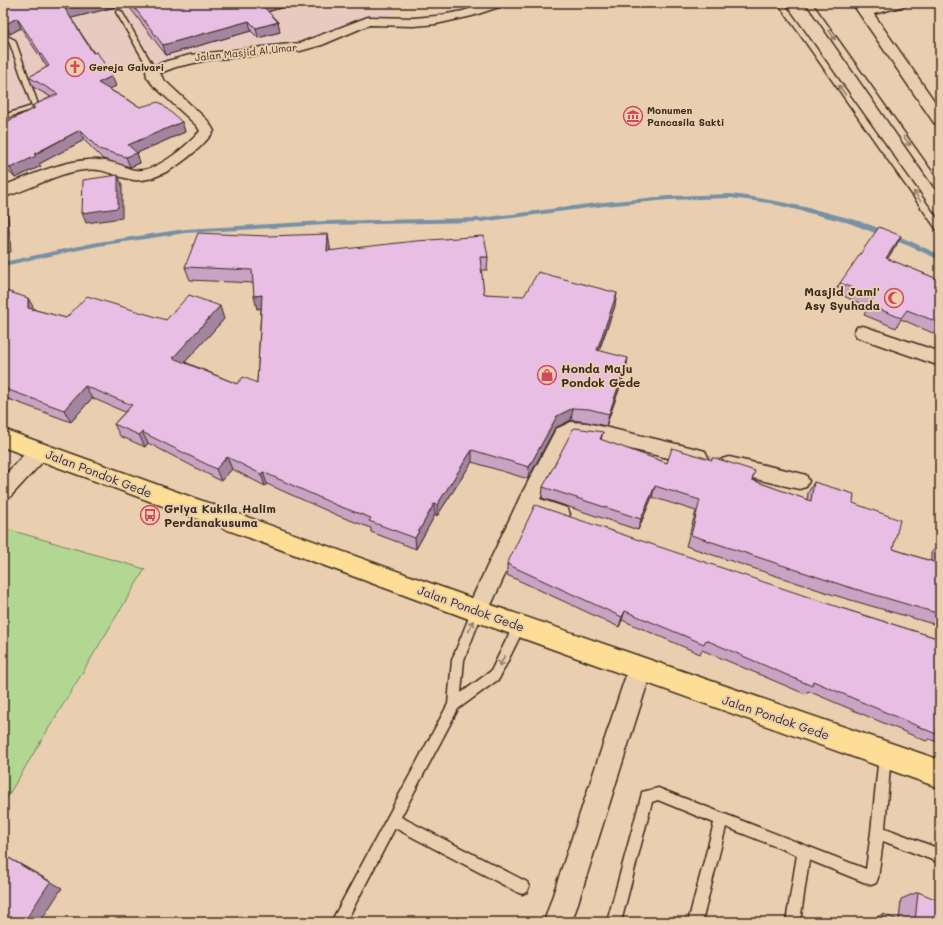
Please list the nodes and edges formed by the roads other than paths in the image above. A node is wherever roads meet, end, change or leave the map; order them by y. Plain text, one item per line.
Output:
1 (498, 3) edge
2 (781, 3) edge
3 (809, 3) edge
4 (900, 3) edge
5 (862, 8) edge
6 (119, 12) dead end
7 (3, 36) edge
8 (153, 71) junction
9 (3, 117) edge
10 (940, 120) edge
11 (940, 189) edge
12 (3, 192) edge
13 (940, 228) edge
14 (863, 332) dead end
15 (940, 359) edge
16 (3, 438) edge
17 (40, 450) junction
18 (799, 481) dead end
19 (3, 491) edge
20 (527, 503) junction
21 (580, 521) edge
22 (477, 611) junction
23 (519, 626) junction
24 (640, 669) junction
25 (454, 705) junction
26 (885, 755) junction
27 (940, 774) edge
28 (393, 820) junction
29 (721, 820) junction
30 (878, 832) junction
31 (804, 851) junction
32 (940, 856) edge
33 (522, 887) dead end
34 (338, 922) edge
35 (558, 922) edge
36 (614, 922) edge
37 (695, 922) edge
38 (793, 922) edge

1 - 8 street, Jalan Masjid Al Umar
13 -> 2 lane
3 -> 11 lane
4 - 5 street
5 - 10 main road
6 - 8 lane
7 - 9 lane
8 - 12 street
14 - 15 street
16 - 17 main road, Jalan Pondok Gede
17 - 19 street
17 - 22 main road, Jalan Pondok Gede
18 - 20 street
20 - 21 street
20 - 22 street
22 - 23 main road, Jalan Pondok Gede
25 -> 22 lane
23 - 24 main road, Jalan Pondok Gede
23 -> 25 lane
24 - 26 main road, Jalan Pondok Gede
24 - 35 street
25 - 28 lane
26 - 27 main road, Jalan Pondok Gede
26 - 30 lane
28 - 33 lane
28 - 34 lane
29 - 31 lane
29 - 36 lane
29 - 37 lane
30 - 31 lane
30 - 32 lane
31 - 38 lane

